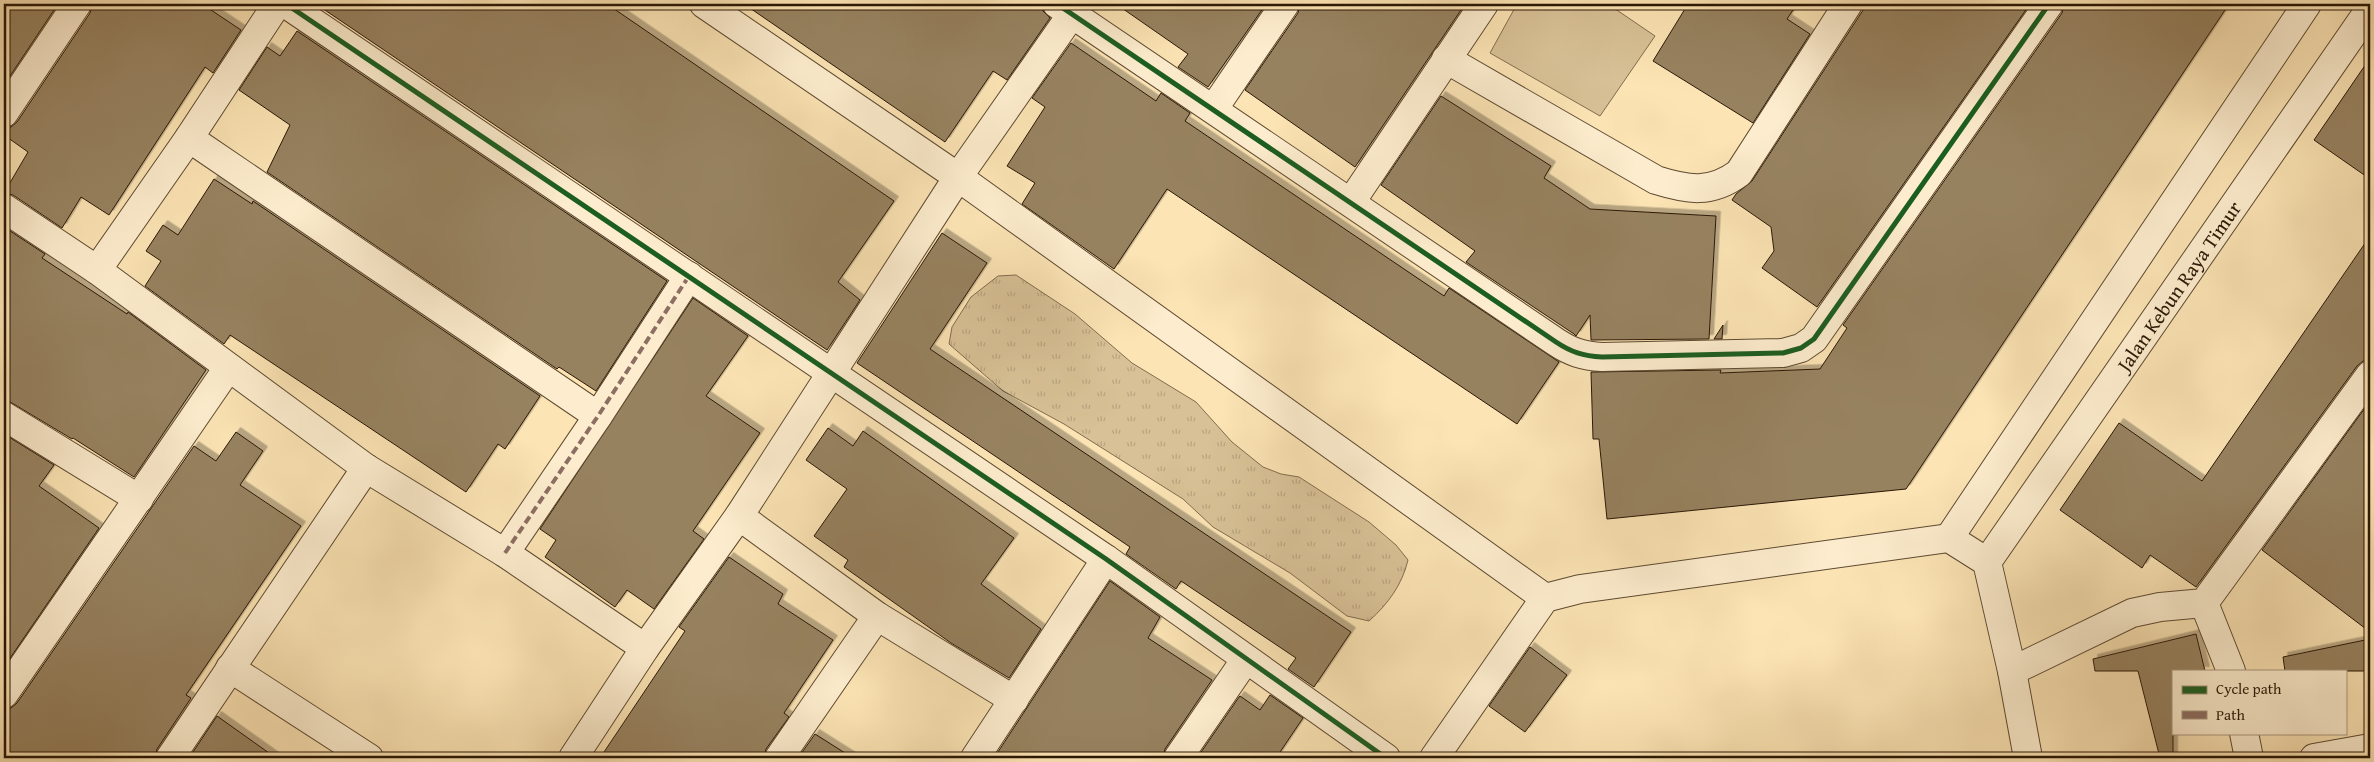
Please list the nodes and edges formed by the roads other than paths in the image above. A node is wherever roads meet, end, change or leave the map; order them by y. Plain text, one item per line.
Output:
1 (77, 4) edge
2 (277, 4) edge
3 (286, 4) edge
4 (704, 4) edge
5 (1285, 4) edge
6 (1484, 4) edge
7 (2049, 4) edge
8 (2307, 4) edge
9 (1069, 7) edge
10 (1840, 7) edge
11 (2370, 9) edge
12 (1446, 59) junction
13 (1214, 108) junction
14 (4, 113) edge
15 (189, 138) junction
16 (958, 177) junction
17 (1351, 202) junction
18 (4, 208) edge
19 (97, 270) junction
20 (689, 276) junction
21 (228, 368) junction
22 (833, 372) junction
23 (2370, 375) edge
24 (4, 416) edge
25 (598, 416) junction
26 (366, 468) junction
27 (139, 499) junction
28 (739, 516) junction
29 (1950, 538) junction
30 (505, 553) junction
31 (1106, 559) junction
32 (1987, 562) junction
33 (1545, 598) junction
34 (2204, 603) junction
35 (877, 616) junction
36 (645, 648) junction
37 (1246, 659) junction
38 (230, 668) junction
39 (2231, 670) edge
40 (2012, 671) junction
41 (4, 694) edge
42 (1014, 700) junction
43 (2244, 734) edge
44 (2370, 748) edge
45 (170, 758) edge
46 (369, 758) edge
47 (573, 758) edge
48 (779, 758) edge
49 (975, 758) edge
50 (1178, 758) edge
51 (1386, 758) edge
52 (1434, 758) edge
53 (2028, 758) edge
54 (2249, 758) edge
55 (2314, 758) edge

1 - 14 street
2 - 15 street
3 - 20 street
4 - 16 street
5 - 13 street
6 - 12 street
7 - 17 street
8 - 29 street
9 - 13 street
9 - 16 street
10 - 12 street
11 - 32 street, Jalan Kebun Raya Timur
12 - 17 street
13 - 17 street
15 - 19 street
15 - 25 street
16 - 22 street
16 - 33 street
18 - 19 street
19 - 21 street
20 - 22 street
20 - 25 street
21 - 26 street
21 - 27 street
22 - 28 street
22 - 31 street
23 - 34 street
24 - 27 street
25 - 30 street
26 - 30 street
26 - 38 street
27 - 41 street
28 - 35 street
28 - 36 street
29 - 32 street
29 - 33 street
30 - 36 street
31 - 37 street
31 - 42 street
32 - 40 street
33 - 52 street
34 - 39 street
34 - 40 street
35 - 42 street
35 - 48 street
36 - 47 street
37 - 50 street
37 - 51 street
38 - 45 street
38 - 46 street
40 - 53 street
42 - 49 street
43 - 54 street
44 - 55 street

